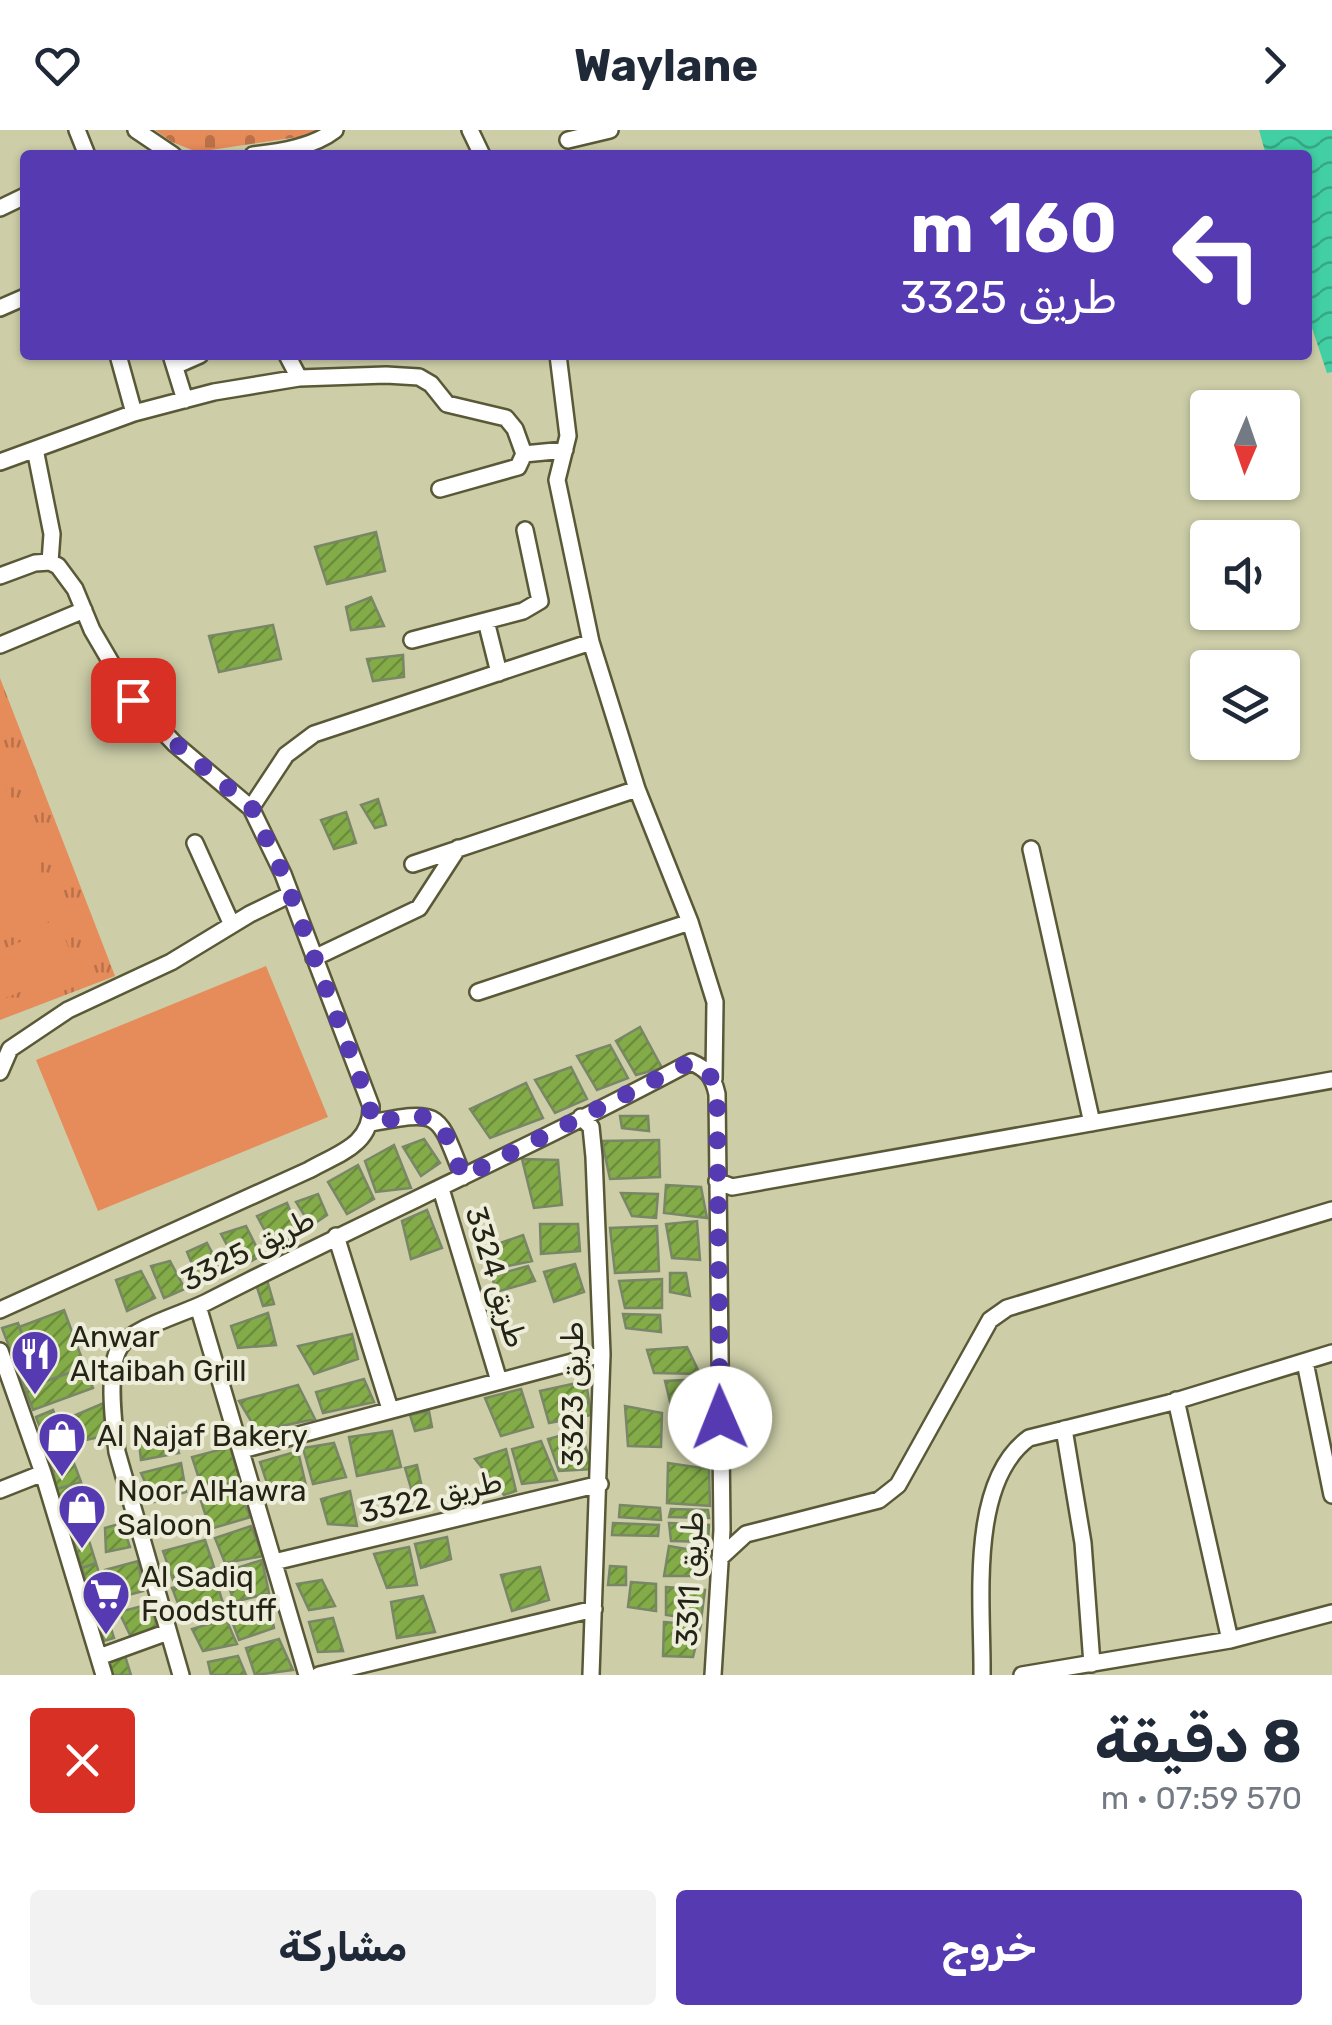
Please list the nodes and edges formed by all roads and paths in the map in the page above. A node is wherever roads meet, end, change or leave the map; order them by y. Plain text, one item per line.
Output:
1 (136, 130) edge
2 (353, 130) edge
3 (610, 130) edge
4 (329, 139) edge
5 (567, 142) edge
6 (166, 150) edge
7 (287, 150) edge
8 (119, 360) edge
9 (174, 360) edge
10 (290, 360) edge
11 (559, 360) edge
12 (299, 378) junction
13 (185, 400) junction
14 (134, 413) junction
15 (35, 450) junction
16 (565, 450) junction
17 (524, 454) junction
18 (0, 462) edge
19 (440, 489) dead end
20 (526, 530) dead end
21 (43, 562) junction
22 (0, 576) edge
23 (84, 610) junction
24 (486, 621) junction
25 (412, 640) dead end
26 (591, 642) junction
27 (0, 645) edge
28 (499, 672) junction
29 (638, 790) junction
30 (252, 808) junction
31 (195, 843) dead end
32 (458, 848) junction
33 (1031, 849) dead end
34 (413, 864) dead end
35 (288, 895) junction
36 (690, 922) junction
37 (232, 925) junction
38 (314, 958) junction
39 (478, 992) dead end
40 (716, 1020) junction
41 (703, 1070) junction
42 (0, 1072) edge
43 (1332, 1080) edge
44 (581, 1118) junction
45 (371, 1123) junction
46 (1092, 1123) junction
47 (463, 1177) junction
48 (717, 1181) junction
49 (442, 1189) junction
50 (1332, 1210) edge
51 (336, 1236) junction
52 (198, 1306) junction
53 (0, 1310) edge
54 (0, 1351) edge
55 (1332, 1353) edge
56 (602, 1354) junction
57 (1305, 1362) junction
58 (499, 1381) junction
59 (1176, 1400) junction
60 (390, 1409) junction
61 (1064, 1429) junction
62 (242, 1450) junction
63 (43, 1473) junction
64 (600, 1484) junction
65 (0, 1490) edge
66 (1332, 1495) edge
67 (720, 1558) junction
68 (274, 1562) junction
69 (594, 1609) junction
70 (1332, 1613) edge
71 (168, 1632) junction
72 (1230, 1640) junction
73 (98, 1656) junction
74 (1092, 1664) junction
75 (104, 1675) edge
76 (181, 1675) edge
77 (307, 1675) edge
78 (318, 1675) edge
79 (591, 1675) edge
80 (714, 1675) edge
81 (982, 1675) edge
82 (1022, 1675) edge

1 - 6 street
2 - 4 street
3 - 5 street
4 - 7 street
8 - 14 street
9 - 13 street
10 - 12 street
11 - 16 street, طريق 3311
12 - 13 street
12 - 17 street
13 - 14 street
14 - 15 street
15 - 18 street
15 - 21 street
16 - 17 street
16 - 26 street, طريق 3311
17 - 19 street
20 - 24 street
21 - 22 street
21 - 23 street
23 - 27 street
23 - 30 street
24 - 25 street
24 - 28 street
26 - 28 street
26 - 29 street, طريق 3311
28 - 30 street
29 - 32 street
29 - 36 street, طريق 3311
30 - 35 street
31 - 37 street
32 - 34 street
32 - 38 street
33 - 46 street
35 - 37 street
35 - 38 street
36 - 39 street
36 - 40 street, طريق 3311
37 - 42 street
38 - 45 street
40 - 41 street, طريق 3311
40 - 41 street
41 - 44 street, طريق 3325
41 - 48 street, طريق 3311
43 - 46 street
44 - 47 street, طريق 3325
44 - 56 street, طريق 3323
45 - 47 street
45 - 53 street
46 - 48 street
47 - 49 street, طريق 3325
48 - 67 street, طريق 3311
49 - 51 street, طريق 3325
49 - 58 street, طريق 3324
50 - 67 street
51 - 52 street, طريق 3325
51 - 60 street
52 - 62 street
52 - 71 street, طريق 3325
54 - 63 street
55 - 57 street
56 - 58 street, طريق 3324
56 - 64 street, طريق 3323
57 - 59 street
57 - 66 street
58 - 60 street, طريق 3324
59 - 61 street
59 - 72 street
60 - 62 street, طريق 3324
61 - 74 street
61 - 81 street
62 - 68 street
63 - 65 street
63 - 73 street
64 - 68 street, طريق 3322
64 - 69 street, طريق 3323
67 - 80 street, طريق 3311
68 - 77 street
69 - 78 street
69 - 79 street, طريق 3323
70 - 72 street
71 - 73 street
71 - 76 street, طريق 3325
72 - 74 street
73 - 75 street
74 - 82 street

